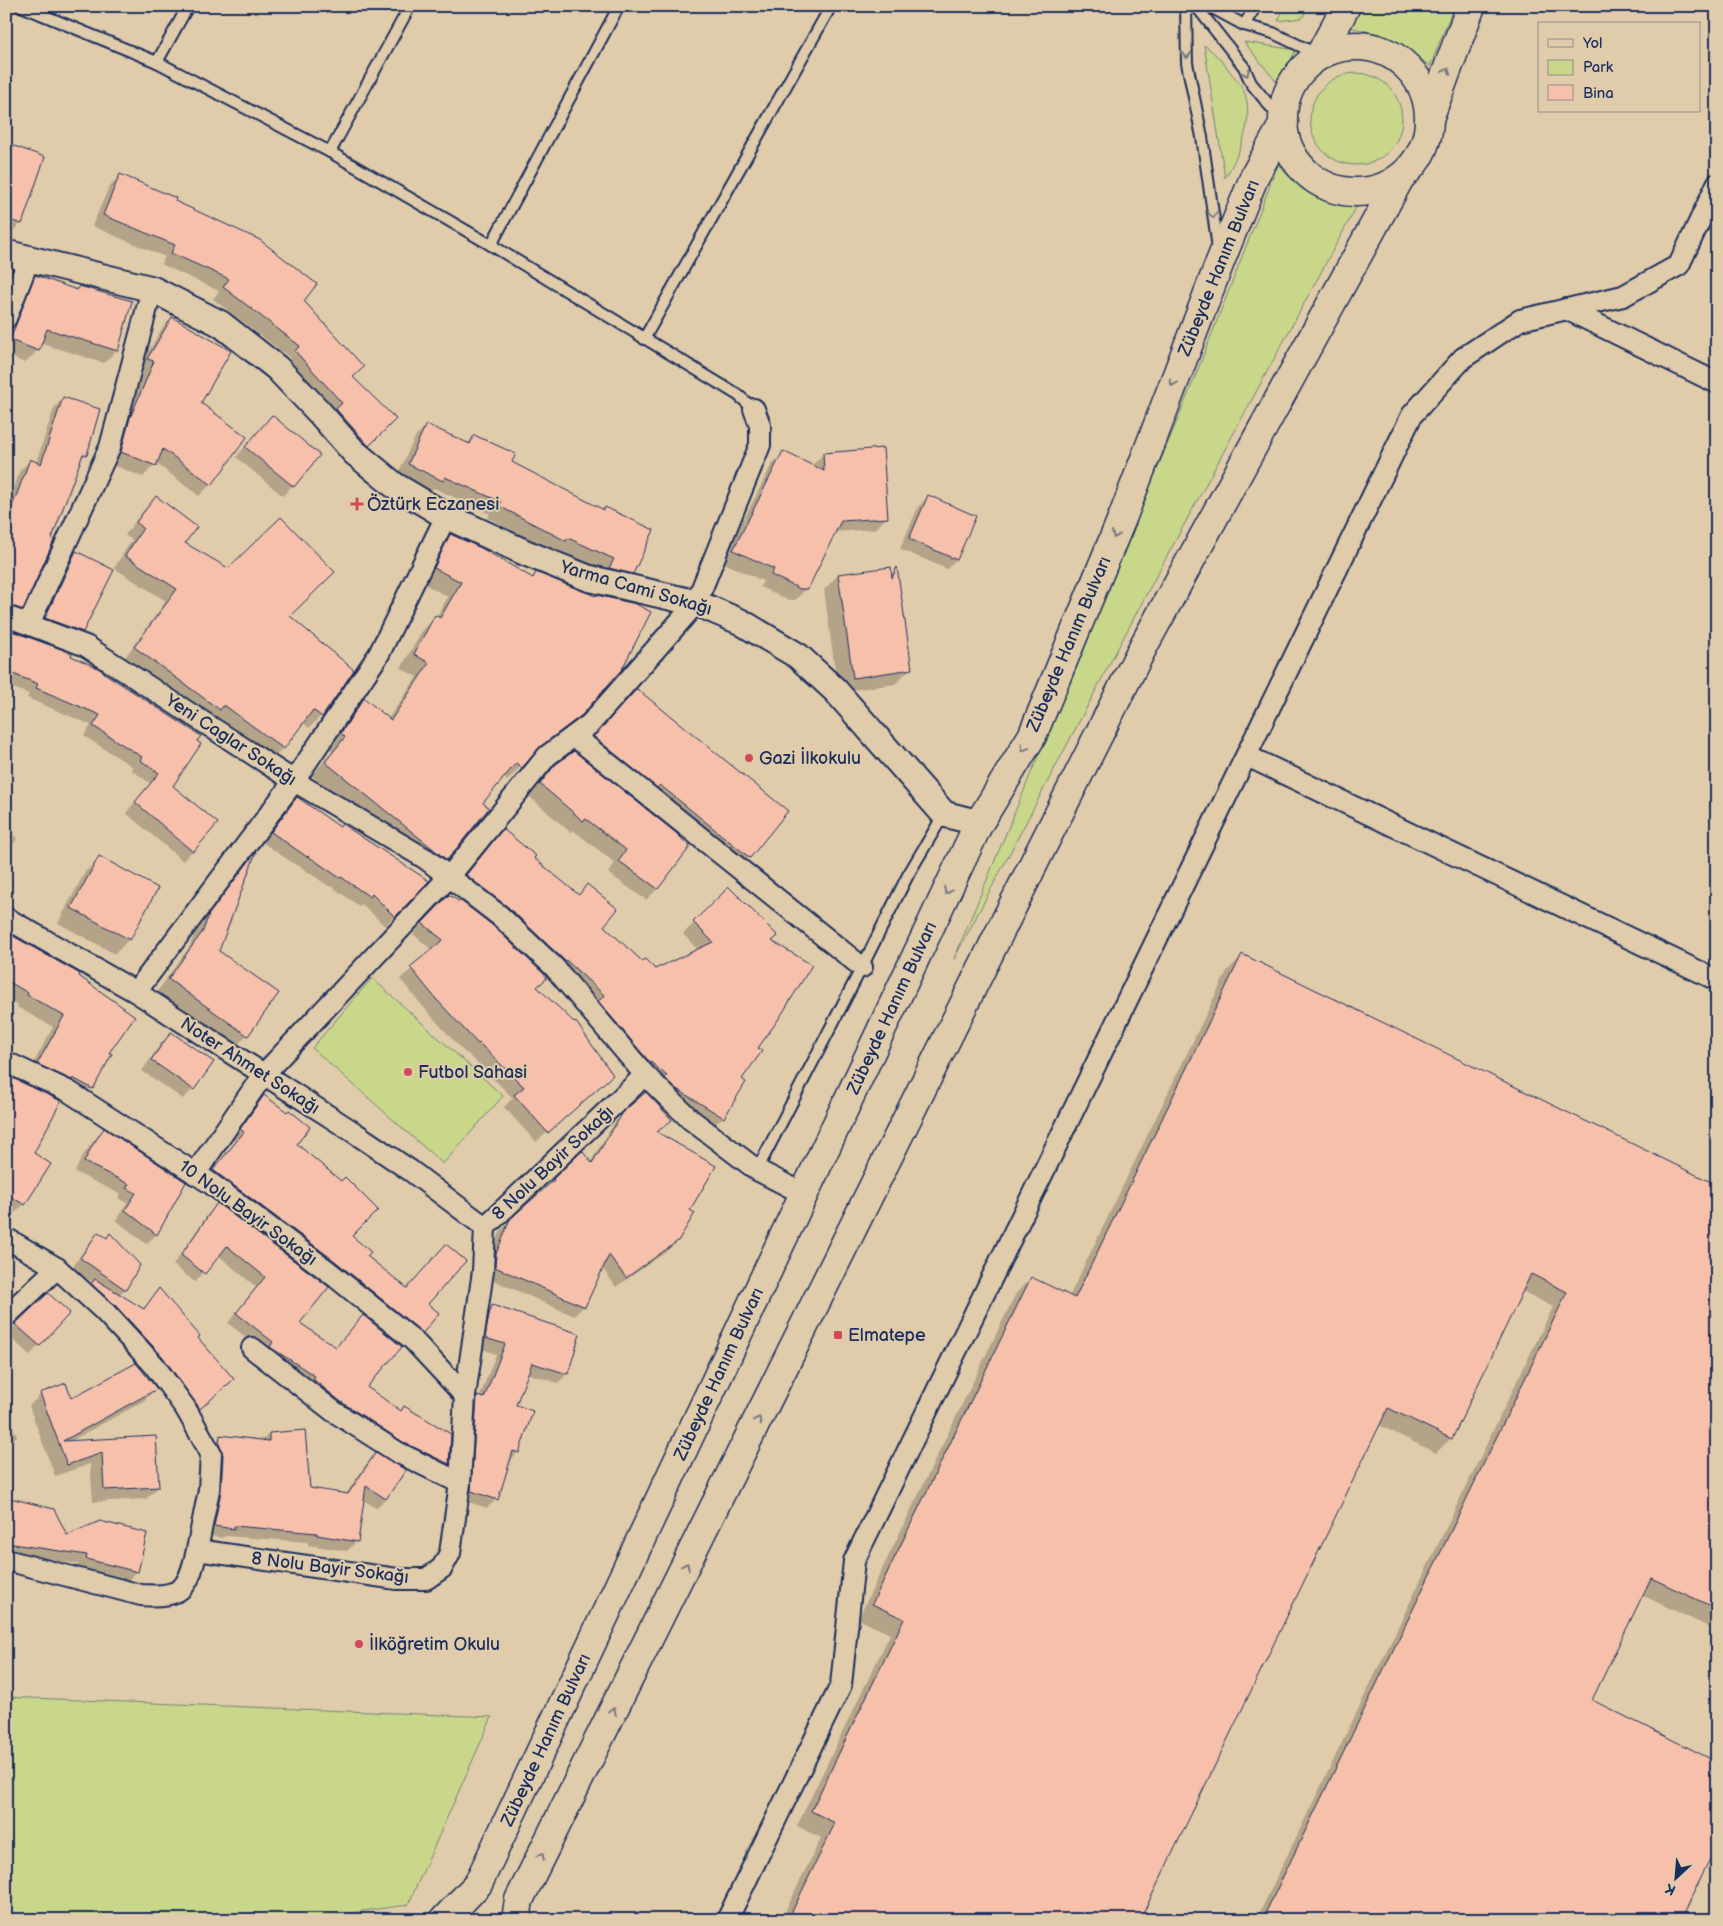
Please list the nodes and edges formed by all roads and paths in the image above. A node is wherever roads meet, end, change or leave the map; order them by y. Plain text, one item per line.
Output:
1 (21, 6) edge
2 (188, 6) edge
3 (410, 6) edge
4 (619, 6) edge
5 (831, 6) edge
6 (1186, 6) edge
7 (1196, 6) edge
8 (1209, 6) edge
9 (1256, 6) edge
10 (1346, 6) edge
11 (1471, 6) edge
12 (1244, 25) junction
13 (1320, 56) junction
14 (157, 62) junction
15 (1430, 116) junction
16 (1284, 123) junction
17 (330, 152) junction
18 (1400, 178) junction
19 (1717, 184) edge
20 (491, 245) junction
21 (18, 256) edge
22 (1220, 262) junction
23 (152, 289) junction
24 (1566, 309) junction
25 (6, 318) edge
26 (644, 339) junction
27 (1717, 383) edge
28 (754, 409) joint
29 (446, 516) junction
30 (696, 603) junction
31 (6, 616) edge
32 (29, 624) junction
33 (574, 736) junction
34 (1247, 756) junction
35 (294, 781) junction
36 (944, 814) junction
37 (979, 823) junction
38 (449, 876) junction
39 (6, 918) edge
40 (862, 967) junction
41 (1717, 980) edge
42 (136, 992) junction
43 (6, 1062) edge
44 (263, 1075) junction
45 (646, 1075) junction
46 (757, 1170) junction
47 (195, 1174) junction
48 (804, 1194) junction
49 (485, 1227) junction
50 (6, 1238) edge
51 (57, 1268) junction
52 (6, 1316) edge
53 (252, 1348) dead end
54 (465, 1396) junction
55 (460, 1483) junction
56 (197, 1550) junction
57 (6, 1560) edge
58 (518, 1910) edge
59 (444, 1920) edge
60 (727, 1920) edge

1 - 14 lane
2 - 14 lane
3 - 17 lane
4 - 20 lane
5 - 26 lane
6 -> 22 lane
7 -> 16 lane
8 - 12 lane
9 - 12 lane
10 - 13 highway, Zübeyde Hanım Bulvarı
15 -> 11 highway, Zübeyde Hanım Bulvarı
12 - 13 lane
13 - 15 highway, Zübeyde Hanım Bulvarı
13 - 16 highway, Zübeyde Hanım Bulvarı
14 - 17 lane
15 - 18 highway, Zübeyde Hanım Bulvarı
16 - 18 highway, Zübeyde Hanım Bulvarı
16 - 22 highway, Zübeyde Hanım Bulvarı
17 - 20 lane
58 -> 18 highway, Zübeyde Hanım Bulvarı
19 - 24 street
20 - 26 lane
21 - 23 street, Yarma Cami Sokağı
21 - 25 street
22 -> 37 highway, Zübeyde Hanım Bulvarı
23 - 29 street, Yarma Cami Sokağı
23 - 32 street
24 - 27 street
24 - 34 street
26 - 28 lane
28 - 30 street
29 - 30 street, Yarma Cami Sokağı
29 - 35 street
30 - 33 street
30 - 36 street, Yarma Cami Sokağı
31 - 32 street, Yeni Caglar Sokağı
32 - 35 street, Yeni Caglar Sokağı
33 - 38 street
33 - 40 street
34 - 41 street
34 - 60 street
35 - 38 street, Yeni Caglar Sokağı
35 - 42 street
36 - 37 street
36 - 40 lane
37 -> 48 highway, Zübeyde Hanım Bulvarı
38 - 44 street
38 - 45 street, Yeni Caglar Sokağı
39 - 42 street, Noter Ahmet Sokağı
40 - 46 lane
42 - 44 street, Noter Ahmet Sokağı
43 - 47 street, 10 Nolu Bayir Sokağı
44 - 47 street
44 - 49 street, Noter Ahmet Sokağı
45 - 46 street, Yeni Caglar Sokağı
45 - 49 street, 8 Nolu Bayir Sokağı
46 - 48 street, Yeni Caglar Sokağı
47 - 54 street, 10 Nolu Bayir Sokağı
48 - 59 highway, Zübeyde Hanım Bulvarı
49 - 54 street, 8 Nolu Bayir Sokağı
50 - 51 street
51 - 52 street
51 - 56 street
53 - 55 street
54 - 55 street, 8 Nolu Bayir Sokağı
55 - 56 street, 8 Nolu Bayir Sokağı
56 - 57 street

